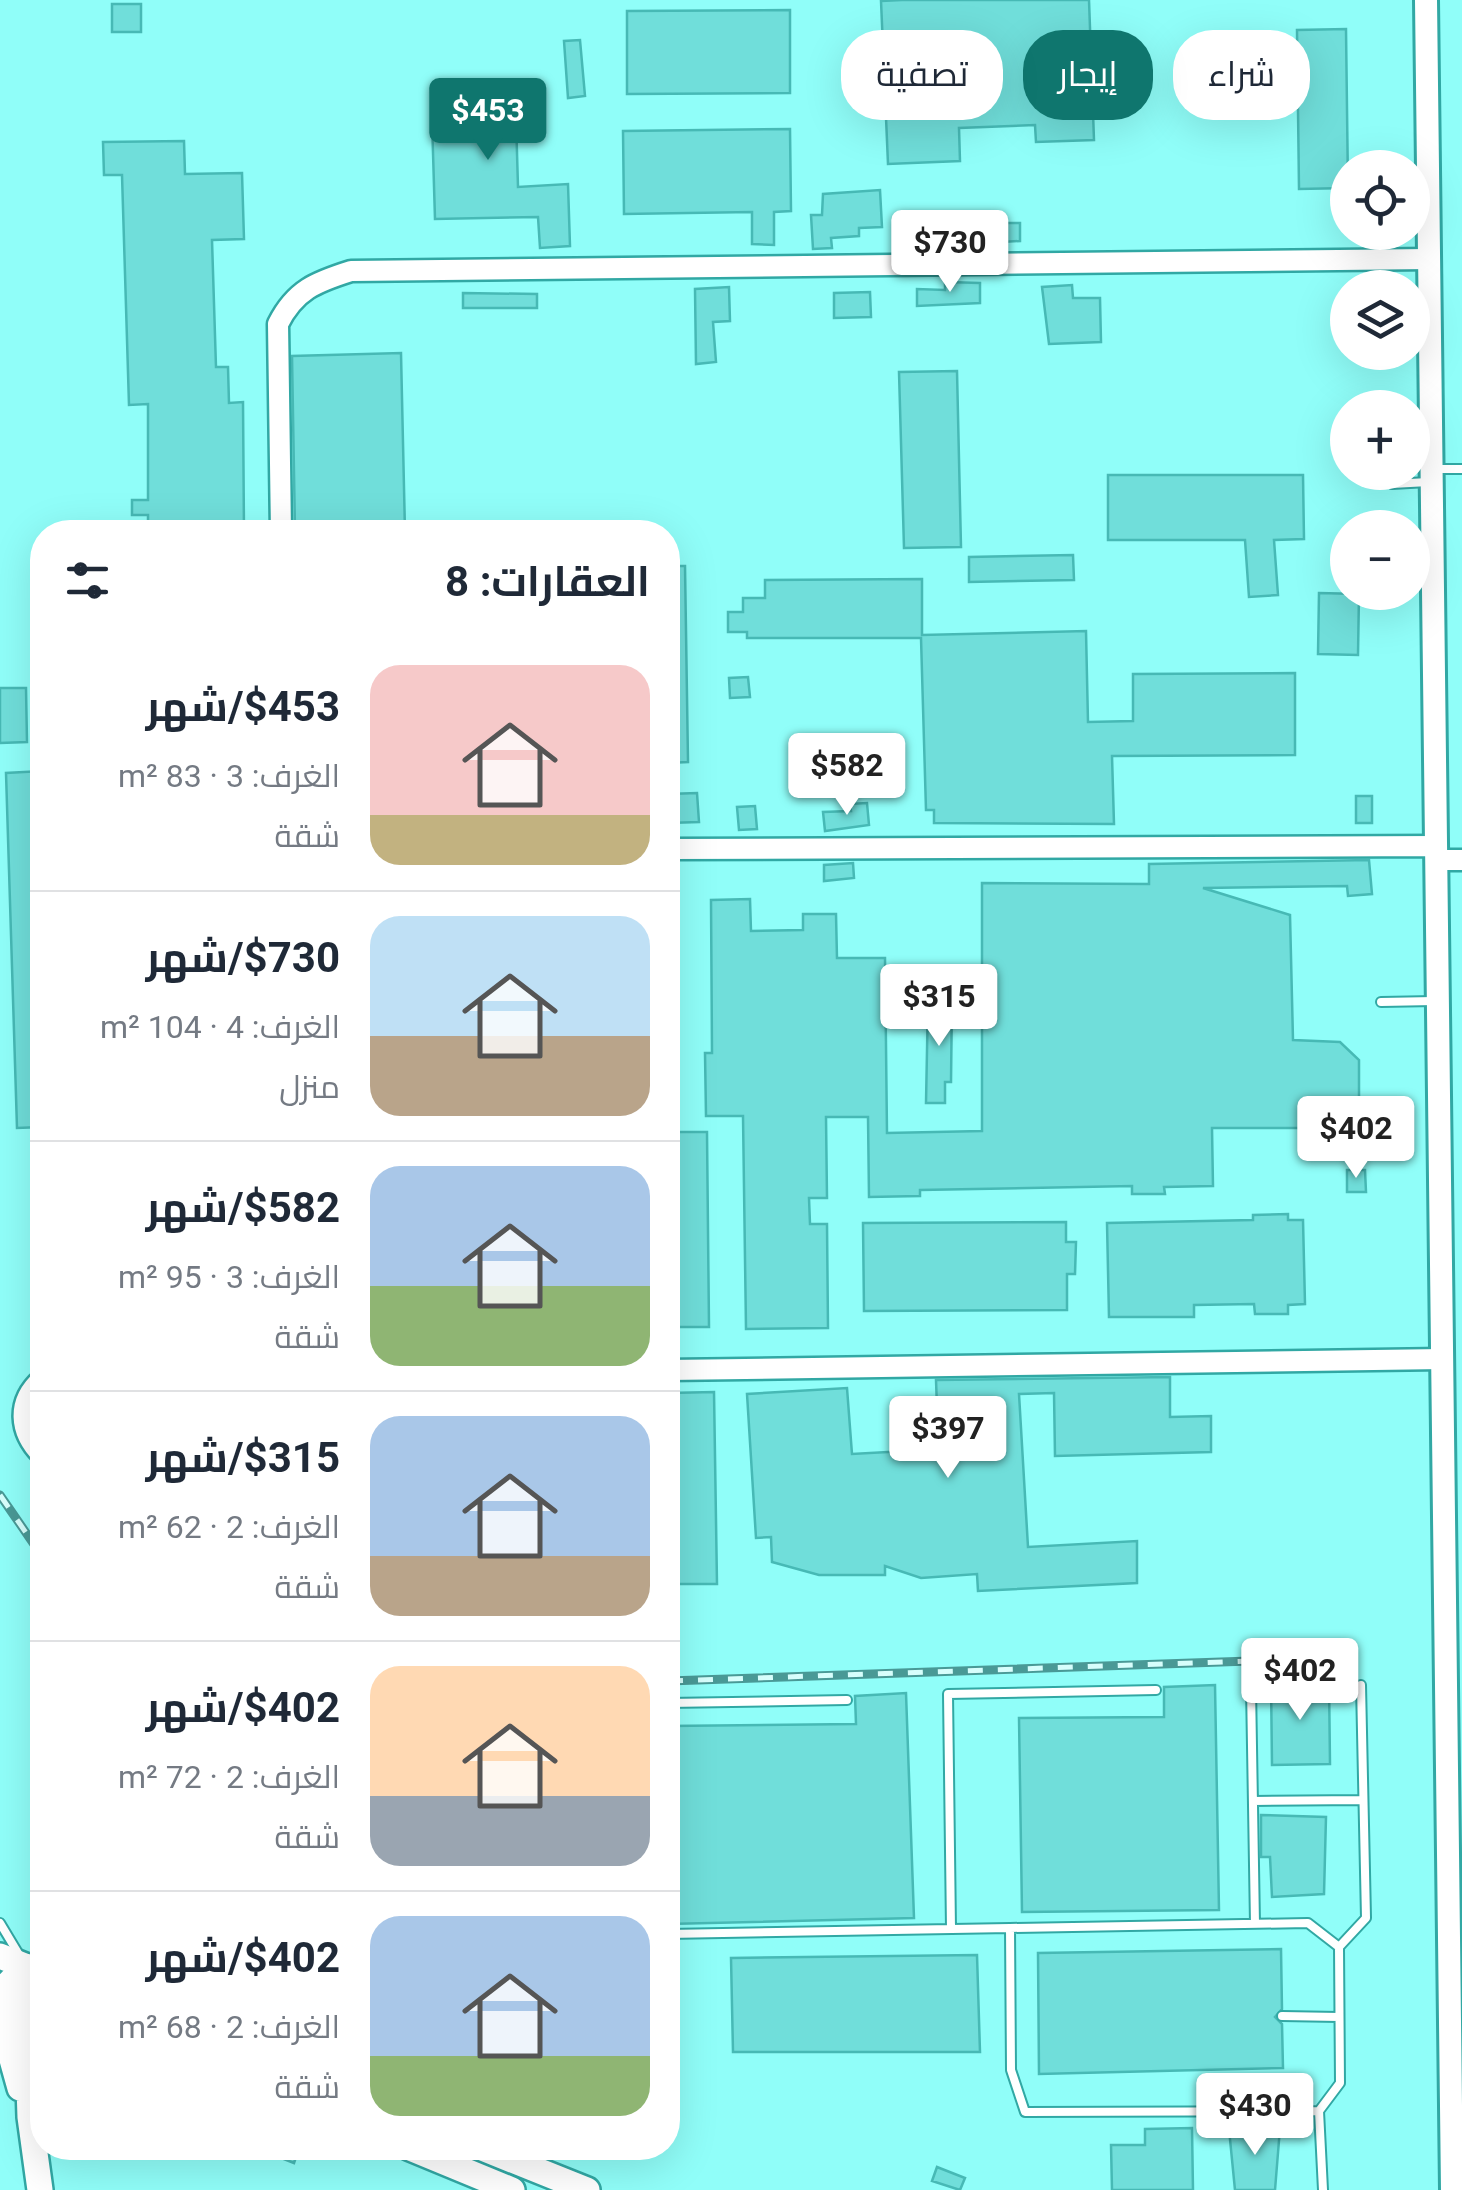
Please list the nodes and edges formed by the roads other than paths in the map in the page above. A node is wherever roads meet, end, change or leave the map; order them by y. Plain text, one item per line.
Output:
1 (1426, 0) edge
2 (1429, 259) junction
3 (1462, 470) edge
4 (1432, 476) junction
5 (281, 520) edge
6 (680, 849) edge
7 (1437, 853) junction
8 (1462, 860) edge
9 (1439, 1001) junction
10 (1381, 1002) dead end
11 (1443, 1359) junction
12 (680, 1370) edge
13 (30, 1394) edge
14 (30, 1440) edge
15 (1361, 1685) dead end
16 (1252, 1688) dead end
17 (1156, 1690) dead end
18 (847, 1700) dead end
19 (680, 1702) edge
20 (1364, 1800) junction
21 (1455, 1800) edge
22 (1253, 1801) junction
23 (0, 1923) edge
24 (1255, 1924) junction
25 (1010, 1928) junction
26 (952, 1929) junction
27 (680, 1934) edge
28 (1339, 1947) junction
29 (0, 1956) edge
30 (24, 1983) edge
31 (1282, 2016) dead end
32 (1339, 2017) junction
33 (4, 2027) edge
34 (1319, 2111) junction
35 (30, 2117) joint
36 (36, 2160) edge
37 (439, 2160) edge
38 (512, 2160) edge
39 (40, 2190) edge
40 (512, 2190) edge
41 (587, 2190) edge
42 (1323, 2190) edge
43 (1452, 2190) edge

1 - 2 main road
2 - 4 main road
2 - 5 street
3 - 4 lane
4 - 7 main road
6 - 7 street
7 - 8 street
7 - 9 main road
9 - 10 lane
9 - 11 main road
11 - 12 street
11 - 21 main road
13 - 14 street
15 - 20 lane
16 - 22 lane
17 - 26 lane
18 - 19 lane
20 - 22 lane
20 - 28 lane
21 - 43 main road
22 - 24 lane
23 - 30 lane
24 - 25 lane
24 - 28 lane
25 - 26 lane
25 - 34 lane
26 - 27 lane
28 - 32 lane
29 - 30 main road
30 - 33 main road
30 - 35 main road
31 - 32 lane
32 - 34 lane
33 - 35 main road
34 - 42 lane
36 - 39 main road
37 - 40 main road
38 - 41 main road

